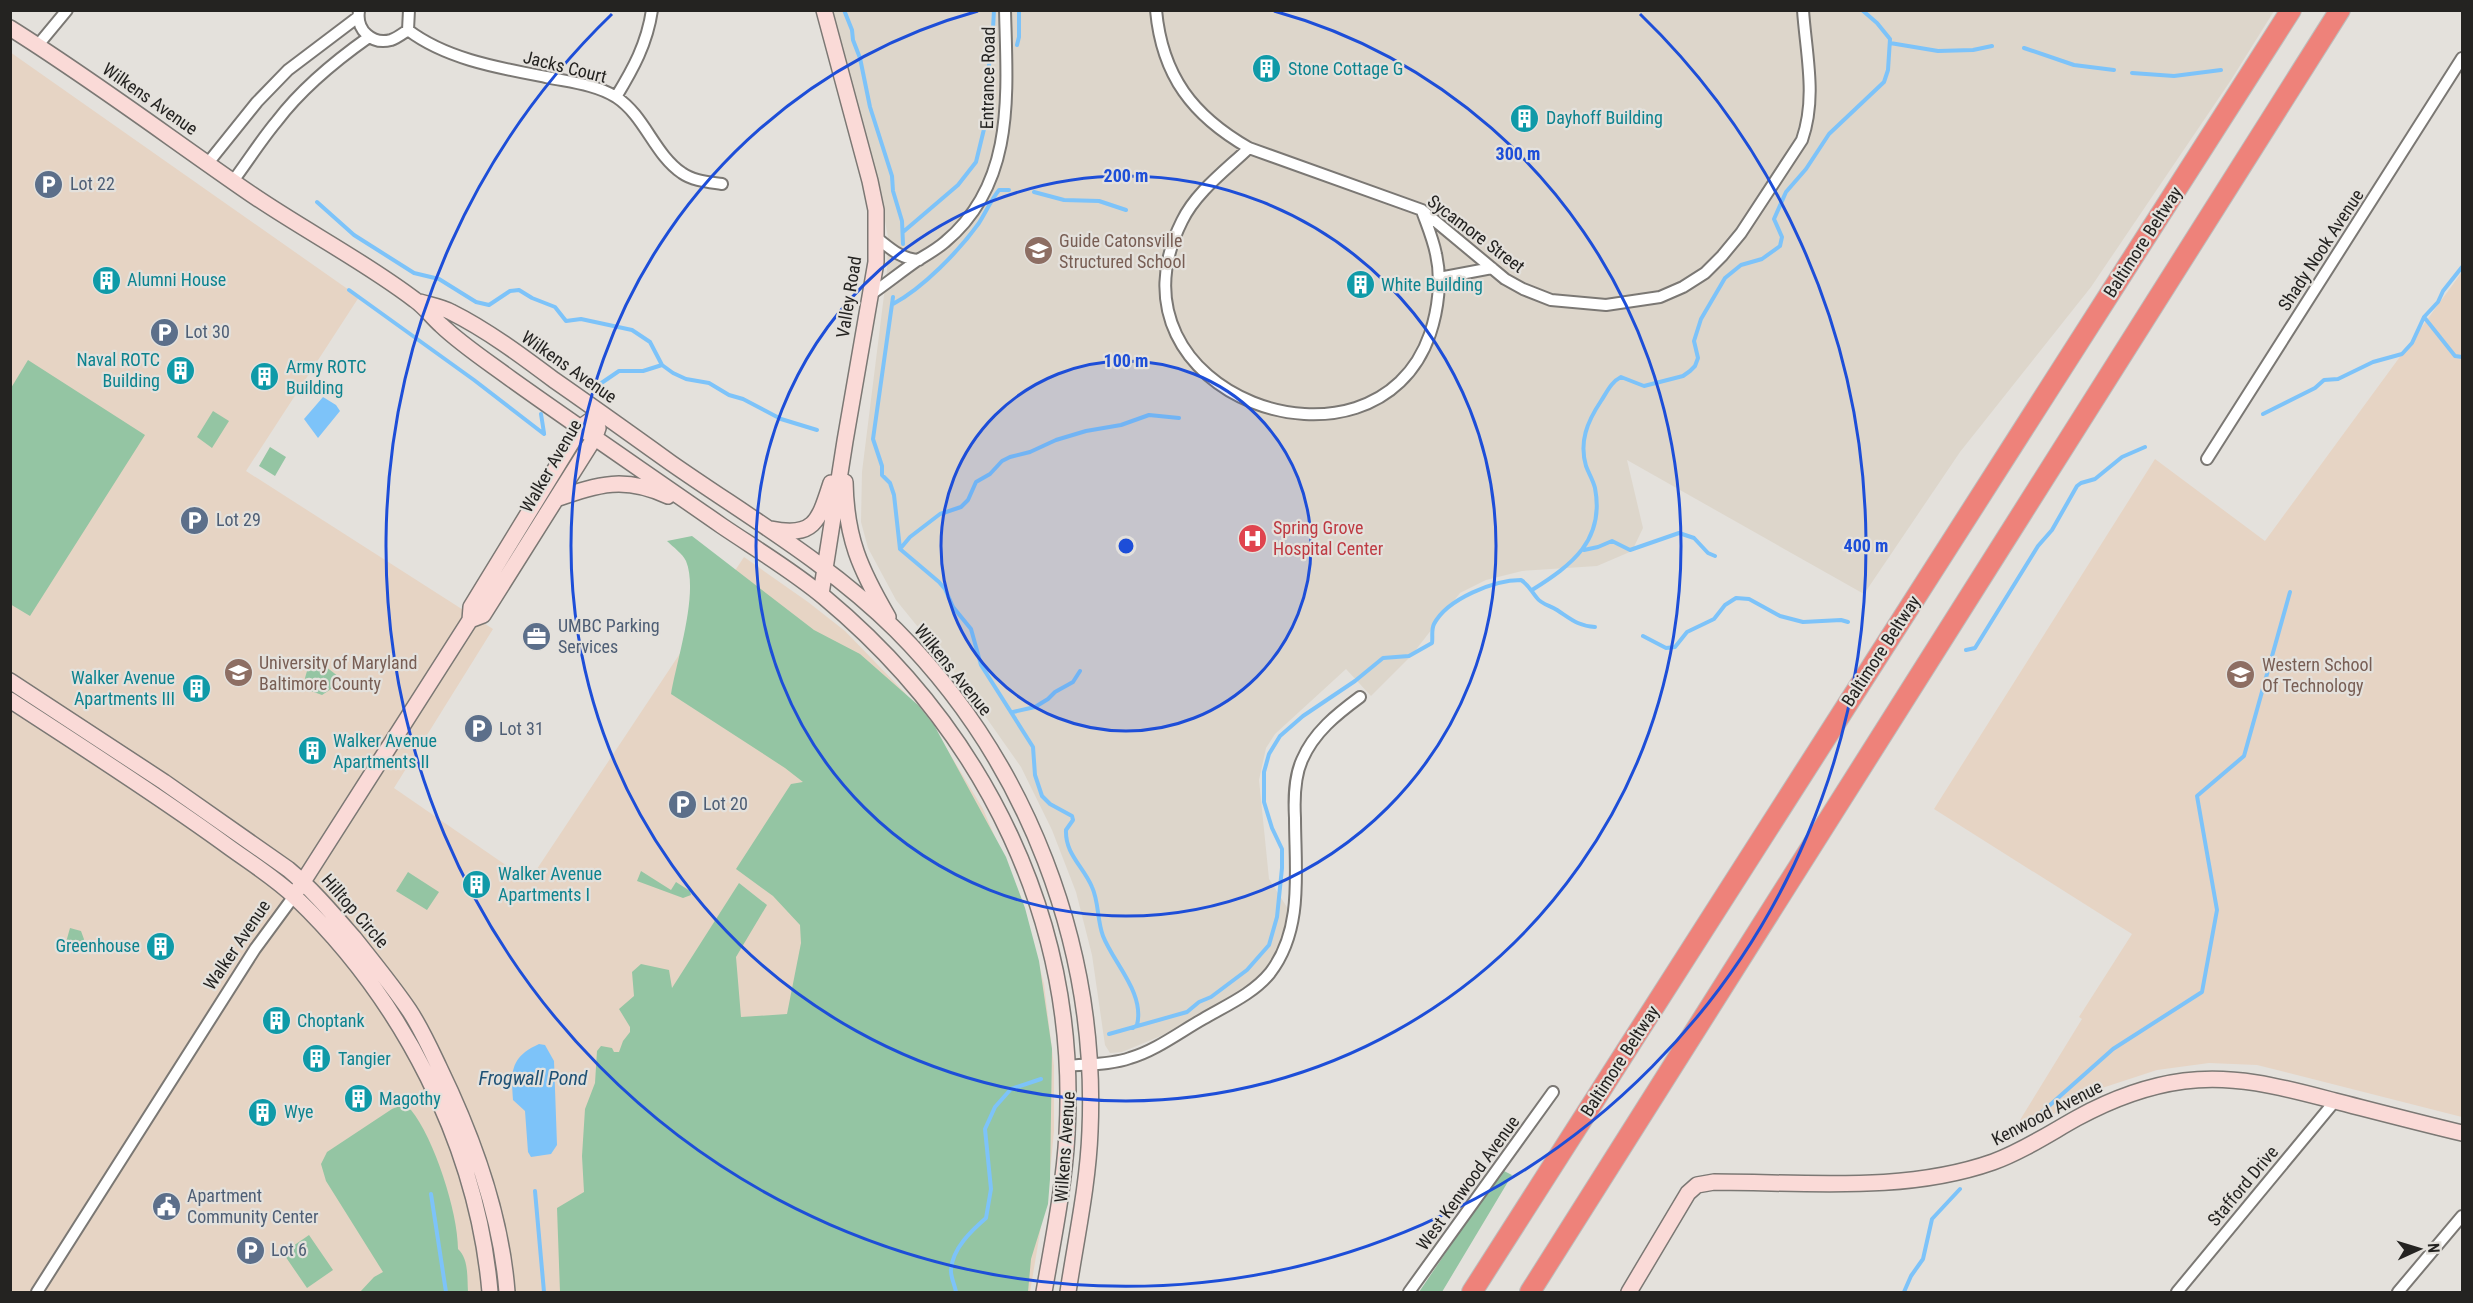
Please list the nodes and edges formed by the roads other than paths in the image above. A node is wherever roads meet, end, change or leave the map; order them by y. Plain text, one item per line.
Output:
1 (67, 10) edge
2 (409, 10) edge
3 (652, 10) edge
4 (824, 10) edge
5 (1005, 10) edge
6 (1156, 10) edge
7 (1803, 10) edge
8 (2291, 10) edge
9 (2340, 10) edge
10 (358, 14) edge
11 (10, 28) edge
12 (408, 30) junction
13 (369, 37) junction
14 (38, 45) junction
15 (2463, 58) edge
16 (616, 98) junction
17 (1250, 148) junction
18 (208, 163) junction
19 (233, 181) junction
20 (722, 184) dead end
21 (1422, 210) junction
22 (877, 238) junction
23 (919, 260) junction
24 (1492, 268) junction
25 (1439, 278) junction
26 (870, 295) junction
27 (418, 302) junction
28 (601, 413) junction
29 (581, 427) junction
30 (595, 437) junction
31 (844, 441) junction
32 (2207, 459) dead end
33 (556, 500) junction
34 (701, 511) junction
35 (766, 528) junction
36 (825, 569) junction
37 (821, 594) junction
38 (470, 620) junction
39 (896, 630) junction
40 (10, 681) edge
41 (1360, 697) dead end
42 (10, 700) edge
43 (303, 881) junction
44 (294, 896) junction
45 (1090, 1064) junction
46 (1067, 1066) junction
47 (1553, 1092) dead end
48 (2335, 1101) junction
49 (2463, 1133) edge
50 (2463, 1216) edge
51 (1534, 1288) edge
52 (37, 1293) edge
53 (490, 1293) edge
54 (507, 1293) edge
55 (1044, 1293) edge
56 (1068, 1293) edge
57 (1410, 1293) edge
58 (1472, 1293) edge
59 (1629, 1293) edge
60 (2177, 1293) edge
61 (2398, 1293) edge

1 - 14 street
2 - 12 street
3 - 16 street
4 - 22 street, Valley Road
5 - 23 street, Entrance Road
6 - 17 street, Sycamore Street
7 - 24 street, Sycamore Street
8 - 58 highway, Baltimore Beltway
9 - 51 highway
10 - 13 street
10 - 18 street
11 - 14 street, Wilkens Avenue
12 - 13 street
12 - 16 street, Jacks Court
13 - 19 street
14 - 18 street, Wilkens Avenue
15 - 32 street, Shady Nook Avenue
16 - 20 street, Jacks Court
17 - 21 street, Sycamore Street
17 - 25 street
18 - 19 street, Wilkens Avenue
19 - 27 street, Wilkens Avenue
21 - 24 street, Sycamore Street
21 - 25 street
22 - 23 street
22 - 26 street, Valley Road
23 - 26 street, Entrance Road
24 - 25 street
26 - 31 street, Valley Road
27 - 28 street, Wilkens Avenue
27 - 29 street, Wilkens Avenue
28 - 29 street, Walker Avenue
28 - 30 street, Walker Avenue
28 - 35 street, Wilkens Avenue
29 - 30 street, Wilkens Avenue
29 - 38 street, Walker Avenue
30 - 33 street, Walker Avenue
30 - 34 street, Wilkens Avenue
31 - 35 street
31 - 36 street, Valley Road
31 - 39 street
33 - 34 street
33 - 38 street, Walker Avenue
34 - 37 street, Wilkens Avenue
35 - 36 street, Wilkens Avenue
36 - 37 street, Valley Road
36 - 39 street, Wilkens Avenue
37 - 46 street, Wilkens Avenue
38 - 43 street, Walker Avenue
39 - 45 street, Wilkens Avenue
40 - 43 street, Hilltop Circle
41 - 45 street
42 - 44 street, Hilltop Circle
43 - 44 street, Walker Avenue
43 - 54 street, Hilltop Circle
44 - 52 street, Walker Avenue
44 - 53 street, Hilltop Circle
45 - 46 street
45 - 56 street, Wilkens Avenue
46 - 55 street, Wilkens Avenue
47 - 57 street, West Kenwood Avenue
48 - 49 street, Kenwood Avenue
48 - 59 street, Kenwood Avenue
48 - 60 street, Stafford Drive
50 - 61 street

